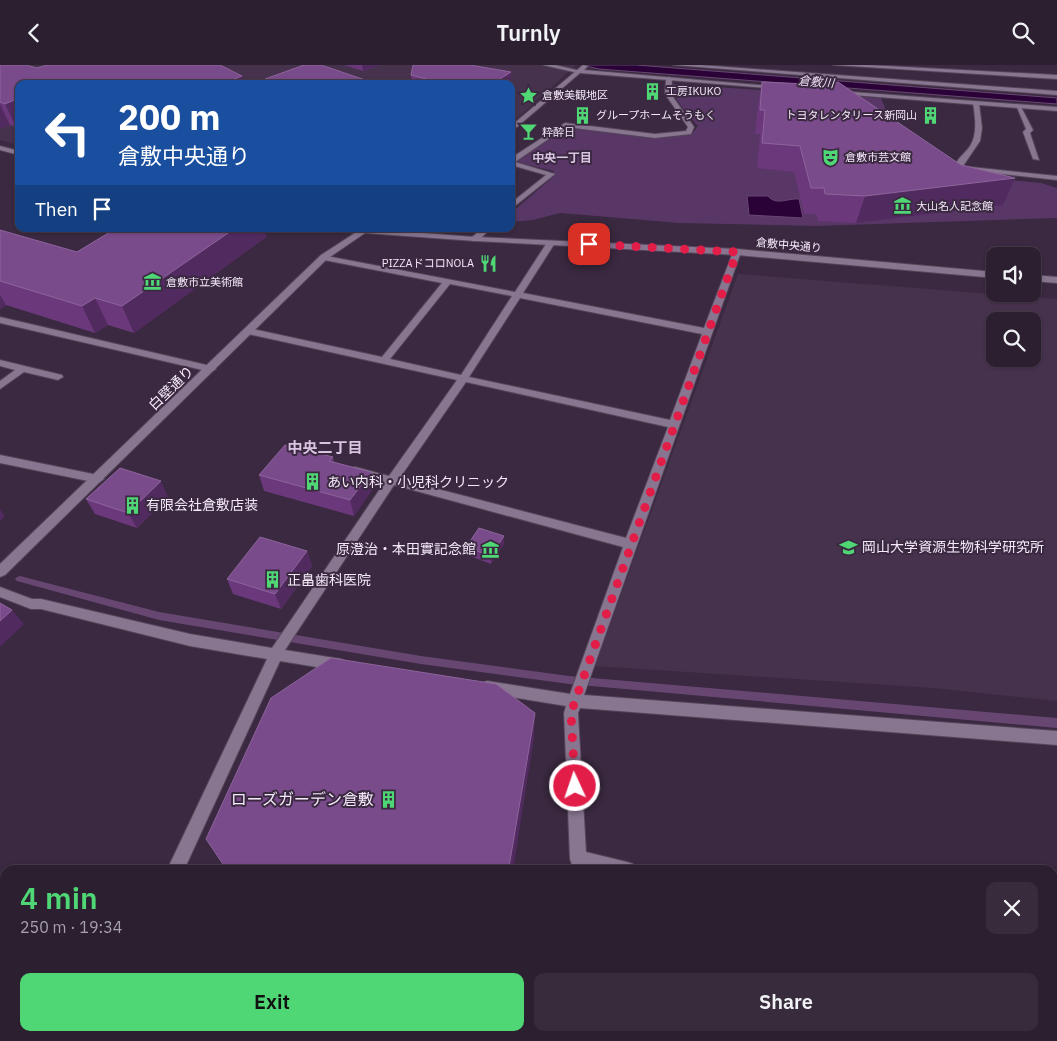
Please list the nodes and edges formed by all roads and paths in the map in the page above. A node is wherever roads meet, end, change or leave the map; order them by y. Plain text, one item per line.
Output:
1 (212, 65) edge
2 (546, 65) edge
3 (585, 65) edge
4 (676, 65) edge
5 (764, 65) edge
6 (836, 65) edge
7 (943, 68) edge
8 (578, 71) junction
9 (763, 72) junction
10 (966, 72) junction
11 (1057, 77) edge
12 (669, 79) junction
13 (238, 80) edge
14 (973, 87) junction
15 (784, 88) edge
16 (830, 91) edge
17 (1057, 93) edge
18 (976, 103) junction
19 (1018, 106) junction
20 (1057, 109) edge
21 (515, 126) edge
22 (0, 148) edge
23 (15, 152) edge
24 (515, 159) edge
25 (1037, 159) dead end
26 (515, 163) edge
27 (1057, 178) edge
28 (515, 204) edge
29 (361, 232) edge
30 (389, 232) edge
31 (483, 232) edge
32 (475, 239) junction
33 (551, 243) junction
34 (737, 252) junction
35 (324, 257) junction
36 (986, 274) edge
37 (1041, 279) edge
38 (1057, 280) edge
39 (447, 282) junction
40 (518, 295) junction
41 (0, 320) edge
42 (248, 331) junction
43 (709, 332) junction
44 (384, 361) junction
45 (0, 363) edge
46 (23, 368) junction
47 (211, 369) junction
48 (58, 377) dead end
49 (464, 377) junction
50 (0, 386) edge
51 (675, 425) junction
52 (0, 459) edge
53 (345, 469) edge
54 (98, 479) junction
55 (391, 481) junction
56 (630, 544) junction
57 (0, 572) edge
58 (0, 592) edge
59 (278, 651) junction
60 (353, 667) edge
61 (469, 684) edge
62 (576, 695) junction
63 (1057, 738) edge
64 (177, 865) edge
65 (575, 865) edge

1 - 13 street
2 - 8 street
3 - 8 street
4 - 9 street
5 - 9 street
6 - 7 street
7 - 10 street
8 - 12 street
8 - 21 street
9 - 14 street
10 - 11 street
10 - 14 street
12 - 15 street
12 - 24 street
14 - 17 street
16 - 18 street
18 - 19 street
18 - 27 street
19 - 20 street
19 - 25 street
22 - 23 street
26 - 28 street
29 - 35 street, 白壁通り
30 - 32 street, 倉敷中央通り
31 - 32 street
32 - 33 street, 倉敷中央通り
33 - 34 street, 倉敷中央通り
33 - 40 street
34 - 36 street, 倉敷中央通り
34 - 43 street
35 - 39 street
35 - 42 street, 白壁通り
37 - 38 street
39 - 40 street
39 - 44 street
40 - 43 street
40 - 49 street
41 - 47 street
42 - 44 street
42 - 47 street, 白壁通り
43 - 51 street
44 - 49 street
45 - 46 street
46 - 48 street
46 - 50 street
47 - 54 street, 白壁通り
49 - 51 street
49 - 55 street
51 - 56 street
52 - 54 street
53 - 55 street
54 - 57 street, 白壁通り
55 - 56 street
55 - 59 street
56 - 62 street
58 - 59 street
59 - 60 street
59 - 64 street
61 - 62 street
62 - 63 street
62 - 65 street

